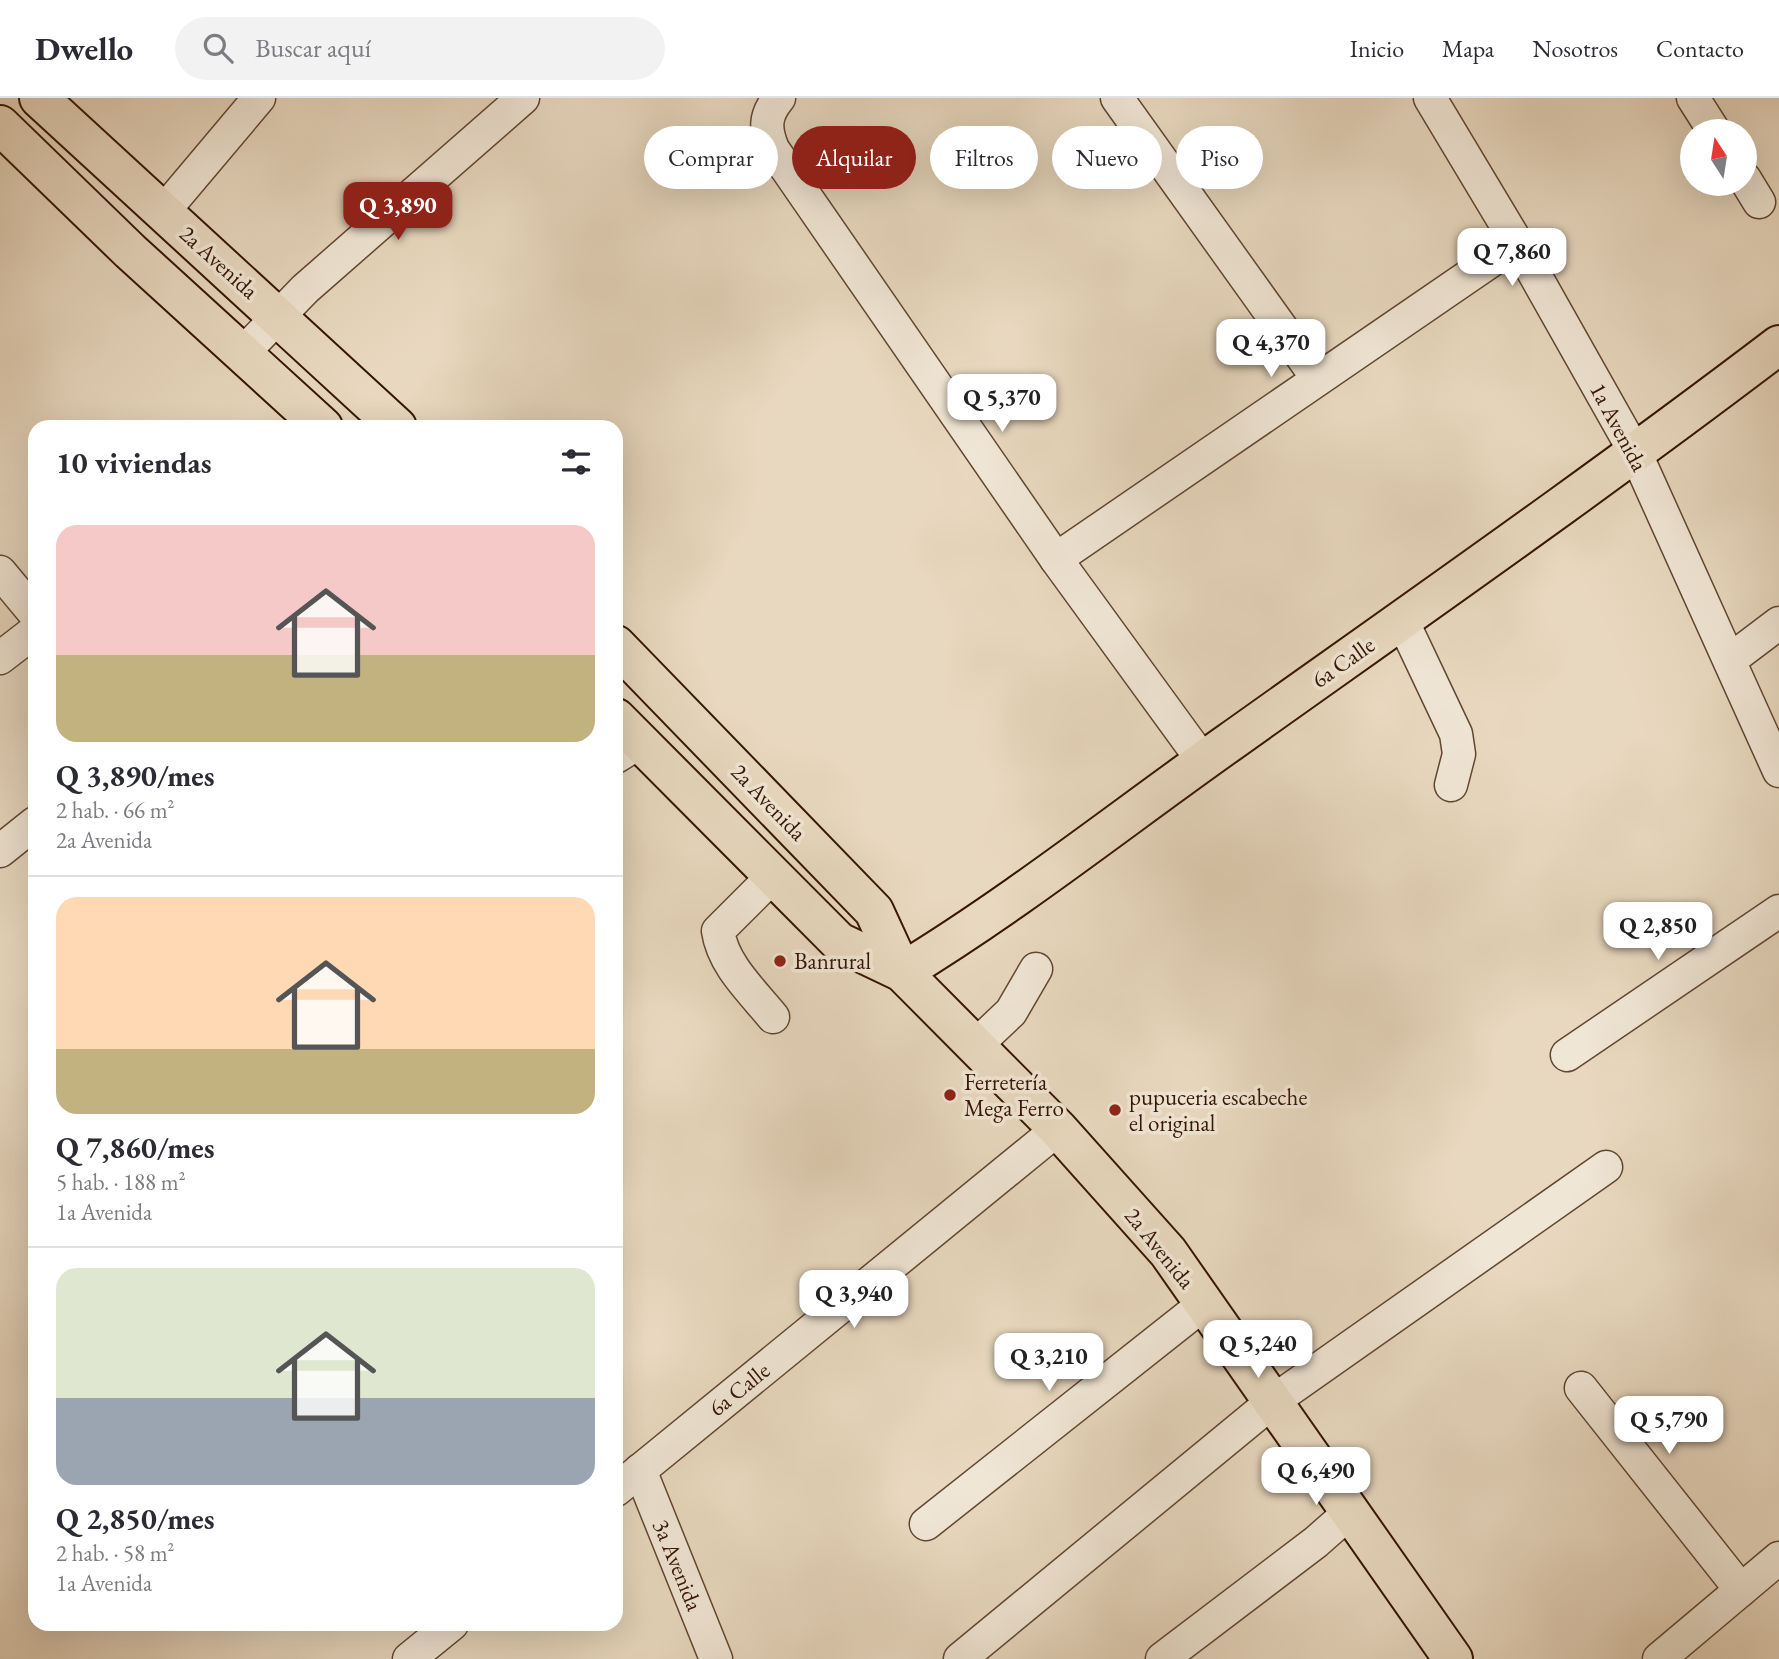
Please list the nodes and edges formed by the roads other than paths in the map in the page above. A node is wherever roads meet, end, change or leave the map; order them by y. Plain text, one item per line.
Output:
1 (39, 98) edge
2 (259, 98) edge
3 (523, 98) edge
4 (779, 98) edge
5 (1117, 98) edge
6 (1430, 98) edge
7 (1693, 98) edge
8 (1706, 119) edge
9 (0, 125) edge
10 (163, 212) junction
11 (1517, 243) junction
12 (279, 316) junction
13 (1779, 345) edge
14 (242, 354) junction
15 (1318, 379) junction
16 (315, 420) edge
17 (390, 420) edge
18 (1636, 454) junction
19 (1056, 559) junction
20 (0, 572) edge
21 (28, 606) edge
22 (1402, 620) junction
23 (1779, 623) edge
24 (28, 636) edge
25 (623, 652) edge
26 (0, 658) edge
27 (1730, 660) junction
28 (624, 739) edge
29 (1203, 761) junction
30 (1779, 771) edge
31 (1451, 785) dead end
32 (28, 829) edge
33 (0, 851) edge
34 (774, 876) junction
35 (1779, 911) edge
36 (1036, 969) dead end
37 (902, 972) junction
38 (773, 1017) dead end
39 (975, 1046) junction
40 (1567, 1055) dead end
41 (1058, 1129) junction
42 (1606, 1167) dead end
43 (1204, 1304) junction
44 (1581, 1388) dead end
45 (1272, 1402) junction
46 (640, 1470) junction
47 (623, 1484) edge
48 (1350, 1512) junction
49 (926, 1524) dead end
50 (1779, 1558) edge
51 (1741, 1590) junction
52 (443, 1631) edge
53 (409, 1659) edge
54 (716, 1659) edge
55 (960, 1659) edge
56 (1161, 1659) edge
57 (1453, 1659) edge
58 (1659, 1659) edge

1 - 10 main road, 2a Avenida
2 - 10 street
3 - 12 street
4 - 19 street
5 - 15 street
6 - 11 street, 1a Avenida
7 - 8 street
9 - 14 main road
10 - 12 main road, 2a Avenida
11 - 15 street
11 - 18 street, 1a Avenida
12 - 14 street
12 - 17 main road, 2a Avenida
13 - 18 main road, 6a Calle
14 - 16 main road
15 - 19 street
18 - 22 main road, 6a Calle
18 - 27 street, 1a Avenida
19 - 29 street
20 - 21 street
22 - 29 main road, 6a Calle
22 - 31 street
23 - 27 street
24 - 26 street
25 - 37 main road, 2a Avenida
27 - 30 street, 1a Avenida
28 - 34 main road, 2a Avenida
29 - 37 main road, 6a Calle
32 - 33 street
34 - 37 main road, 2a Avenida
34 - 38 street
35 - 40 street
36 - 39 street
37 - 39 main road, 2a Avenida
39 - 41 main road, 2a Avenida
41 - 43 main road, 2a Avenida
41 - 46 street, 6a Calle
42 - 45 street
43 - 45 main road, 2a Avenida
43 - 49 street
44 - 51 street
45 - 48 main road, 2a Avenida
45 - 55 street
46 - 47 street, 6a Calle
46 - 54 street, 3a Avenida
48 - 56 street
48 - 57 main road, 2a Avenida
50 - 51 street
51 - 58 street
52 - 53 street

